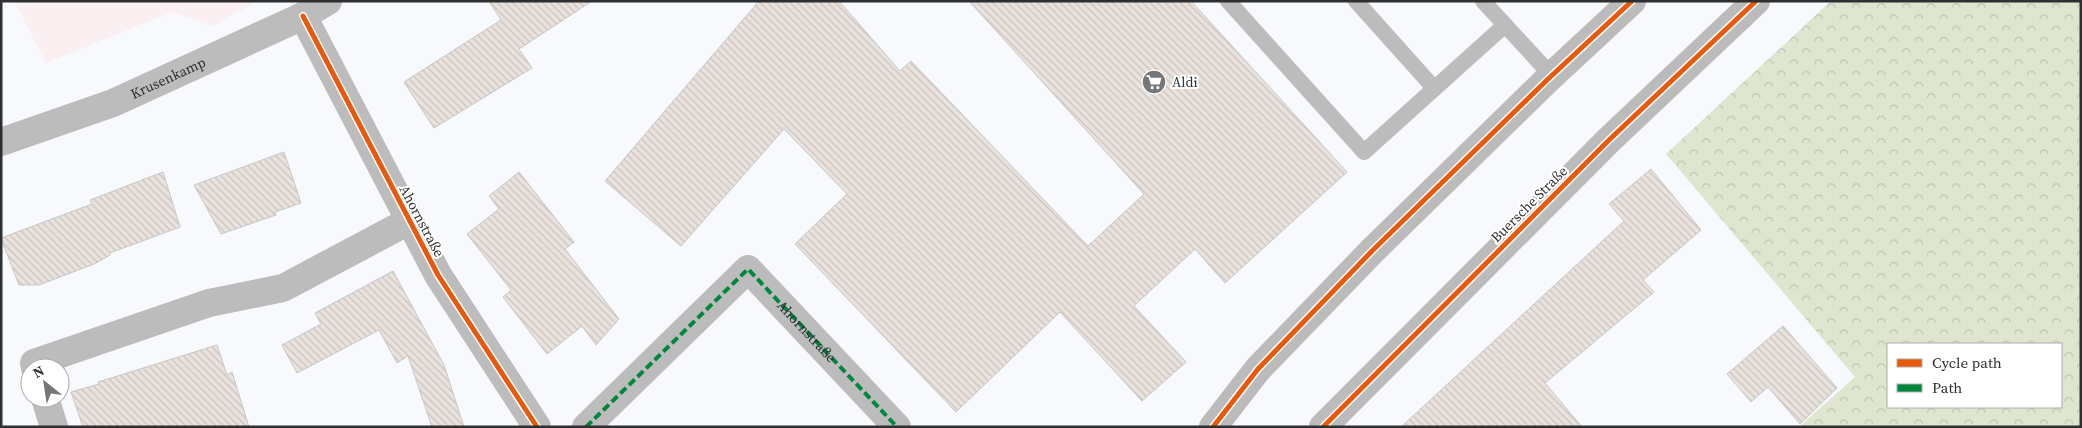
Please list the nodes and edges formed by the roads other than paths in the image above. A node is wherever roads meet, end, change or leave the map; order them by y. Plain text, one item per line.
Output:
1 (328, 1) edge
2 (1228, 1) edge
3 (1356, 1) edge
4 (1483, 1) edge
5 (1632, 1) edge
6 (1756, 1) edge
7 (302, 16) junction
8 (1505, 25) junction
9 (1552, 76) junction
10 (1434, 88) junction
11 (1, 142) edge
12 (410, 220) junction
13 (49, 358) edge
14 (48, 408) edge
15 (54, 427) edge
16 (537, 427) edge
17 (586, 427) edge
18 (898, 427) edge
19 (1212, 427) edge
20 (1323, 427) edge

1 - 7 street, Krusenkamp
2 - 10 lane
3 - 10 lane
4 - 8 lane
5 - 9 main road
6 - 20 main road, Buersche Straße
7 - 11 street, Krusenkamp
7 - 12 street, Ahornstraße
8 - 9 lane
8 - 10 lane
9 - 19 main road
12 - 13 street, Ahornstraße
12 - 16 street, Ahornstraße
14 - 15 street
17 - 18 street, Ahornstraße

